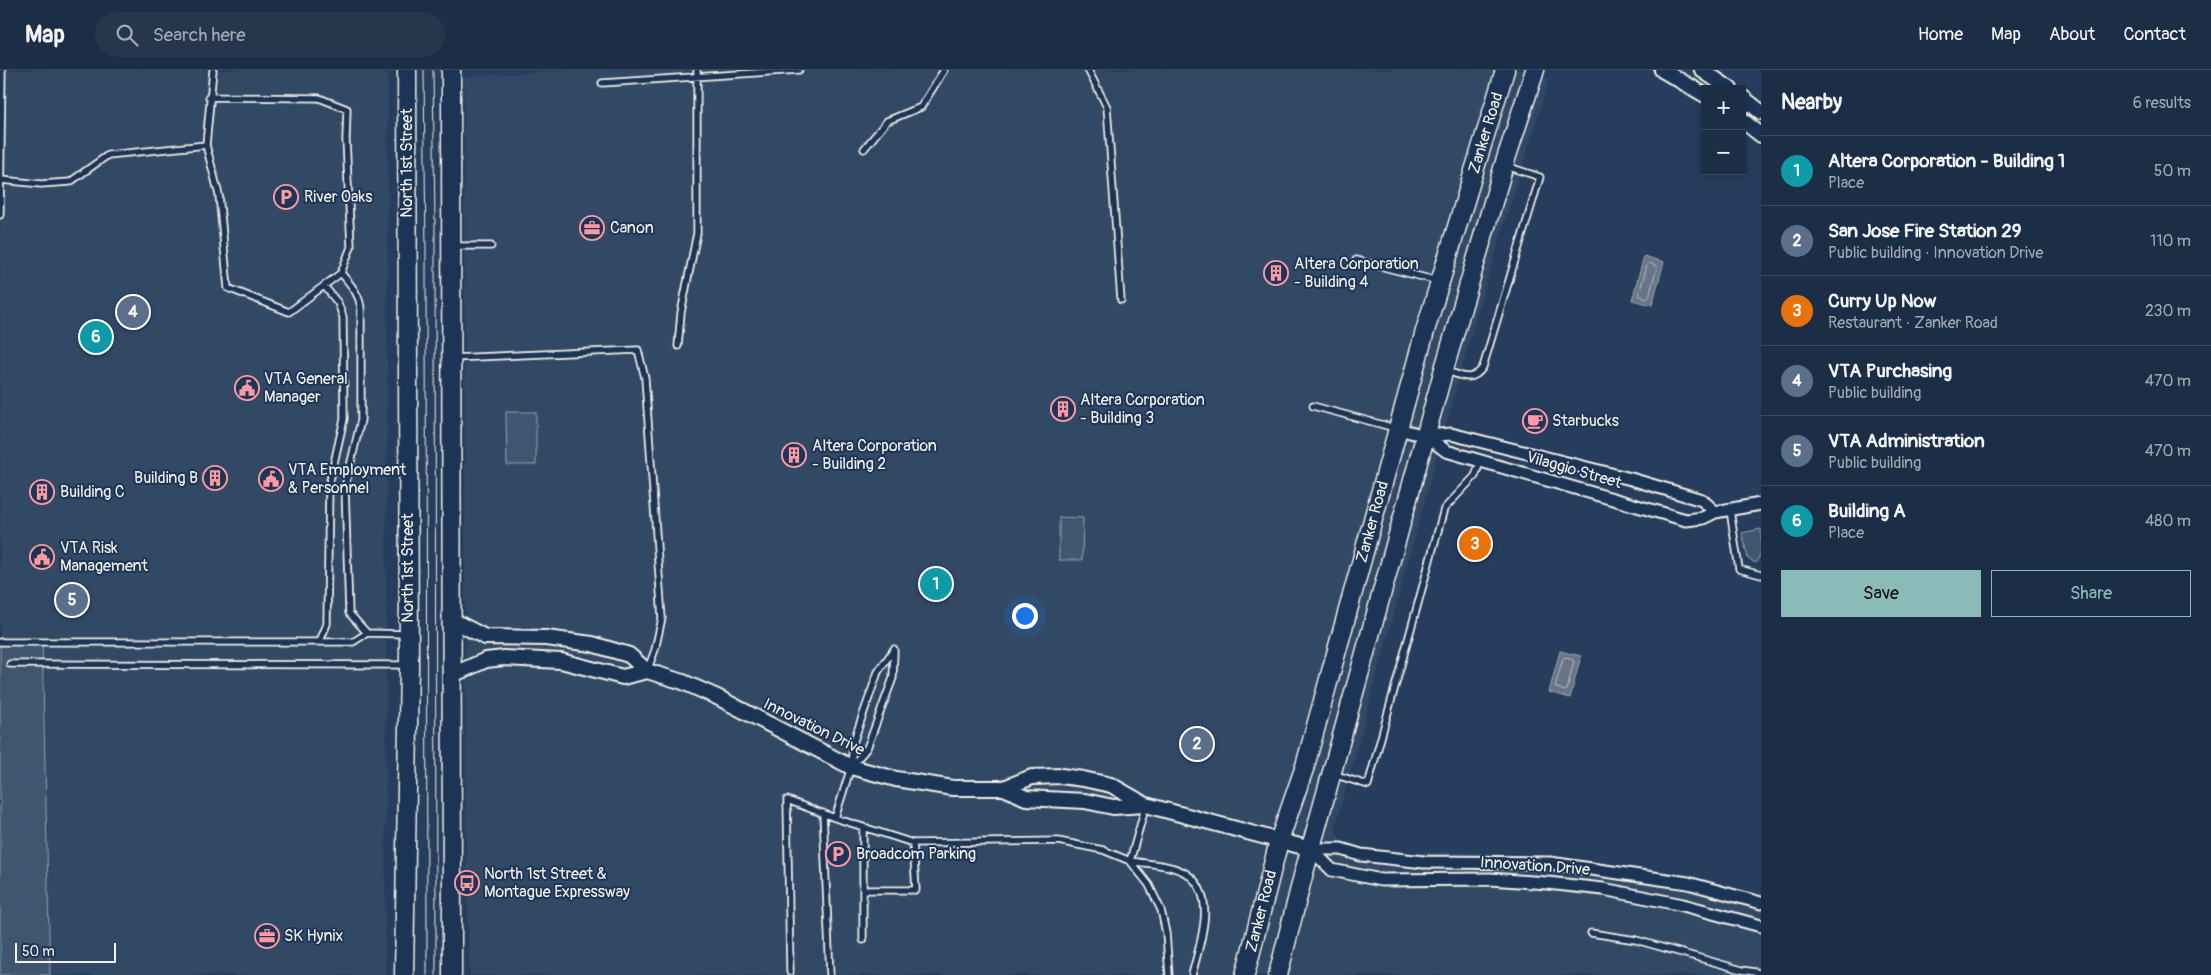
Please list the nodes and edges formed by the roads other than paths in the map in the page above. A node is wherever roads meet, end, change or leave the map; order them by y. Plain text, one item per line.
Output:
1 (2, 70) edge
2 (213, 70) edge
3 (407, 70) edge
4 (451, 70) edge
5 (798, 70) edge
6 (944, 70) edge
7 (1088, 70) edge
8 (1505, 70) edge
9 (1535, 70) edge
10 (1662, 70) edge
11 (1702, 70) edge
12 (697, 73) edge
13 (1681, 74) edge
14 (602, 83) dead end
15 (1724, 85) edge
16 (1701, 92) edge
17 (209, 96) junction
18 (1746, 100) edge
19 (1761, 112) edge
20 (1746, 123) edge
21 (1761, 135) edge
22 (206, 145) junction
23 (864, 150) dead end
24 (1504, 166) junction
25 (1, 180) junction
26 (0, 215) edge
27 (451, 246) junction
28 (491, 246) dead end
29 (1356, 260) dead end
30 (341, 273) junction
31 (1440, 281) junction
32 (325, 287) junction
33 (1121, 300) dead end
34 (678, 346) dead end
35 (452, 358) junction
36 (1444, 369) junction
37 (1313, 406) dead end
38 (1398, 429) junction
39 (1426, 436) junction
40 (1481, 460) junction
41 (1761, 504) edge
42 (1730, 510) junction
43 (1715, 512) junction
44 (1761, 575) edge
45 (452, 620) junction
46 (367, 633) junction
47 (408, 634) junction
48 (320, 641) junction
49 (0, 642) edge
50 (10, 664) dead end
51 (409, 665) junction
52 (647, 671) junction
53 (452, 675) junction
54 (851, 766) junction
55 (1333, 774) junction
56 (1004, 788) junction
57 (1146, 805) junction
58 (823, 813) junction
59 (835, 818) junction
60 (864, 827) junction
61 (1279, 841) junction
62 (913, 843) junction
63 (1311, 849) junction
64 (1130, 861) junction
65 (863, 890) junction
66 (1761, 903) edge
67 (1761, 926) edge
68 (1591, 933) dead end
69 (863, 940) dead end
70 (790, 972) dead end
71 (1761, 973) edge
72 (404, 975) edge
73 (452, 975) edge
74 (830, 975) edge
75 (1169, 975) edge
76 (1192, 975) edge
77 (1245, 975) edge
78 (1278, 975) edge

1 - 25 lane
2 - 17 lane
3 - 47 main road, North 1st Street
4 - 27 main road
5 - 12 lane
6 - 23 lane
7 - 33 lane
8 - 31 main road, Zanker Road
9 - 24 main road, Zanker Road
10 - 13 street
11 - 15 street
12 - 14 lane
12 - 34 lane
13 - 16 street
17 - 22 lane
17 - 30 lane
18 - 19 street
20 - 21 street
22 - 25 lane
22 - 32 lane
24 - 36 main road, Zanker Road
24 - 36 lane
25 - 26 lane
27 - 28 lane
27 - 35 main road
29 - 31 lane
30 - 32 lane
30 - 46 lane
31 - 38 main road, Zanker Road
32 - 48 lane
35 - 45 main road
35 - 52 lane
36 - 39 main road, Zanker Road
37 - 38 lane
38 - 39 street, Vilaggio Street
38 - 61 main road, Zanker Road
39 - 40 street, Vilaggio Street
39 - 43 street, Vilaggio Street
39 - 55 main road, Zanker Road
40 - 43 street, Vilaggio Street
40 - 55 lane
41 - 42 street, Vilaggio Street
42 - 43 street, Vilaggio Street
42 - 44 lane
45 - 52 street, Innovation Drive
45 - 53 main road
46 - 47 lane
46 - 48 lane
47 - 51 main road, North 1st Street
48 - 49 lane
50 - 51 lane
51 - 72 main road, North 1st Street
52 - 53 street
52 - 54 street, Innovation Drive
53 - 73 main road
54 - 54 lane
54 - 56 street, Innovation Drive
54 - 59 lane
55 - 63 main road, Zanker Road
56 - 57 street, Innovation Drive
56 - 57 street, Innovation Drive
57 - 61 street, Innovation Drive
57 - 64 lane
58 - 59 lane
58 - 70 lane
58 - 74 lane
59 - 60 lane
60 - 62 lane
60 - 65 lane
61 - 63 street, Innovation Drive
61 - 77 main road, Zanker Road
62 - 64 lane
62 - 65 lane
63 - 66 street, Innovation Drive
63 - 67 street, Innovation Drive
63 - 78 main road, Zanker Road
64 - 75 lane
64 - 76 lane
65 - 69 lane
68 - 71 lane

